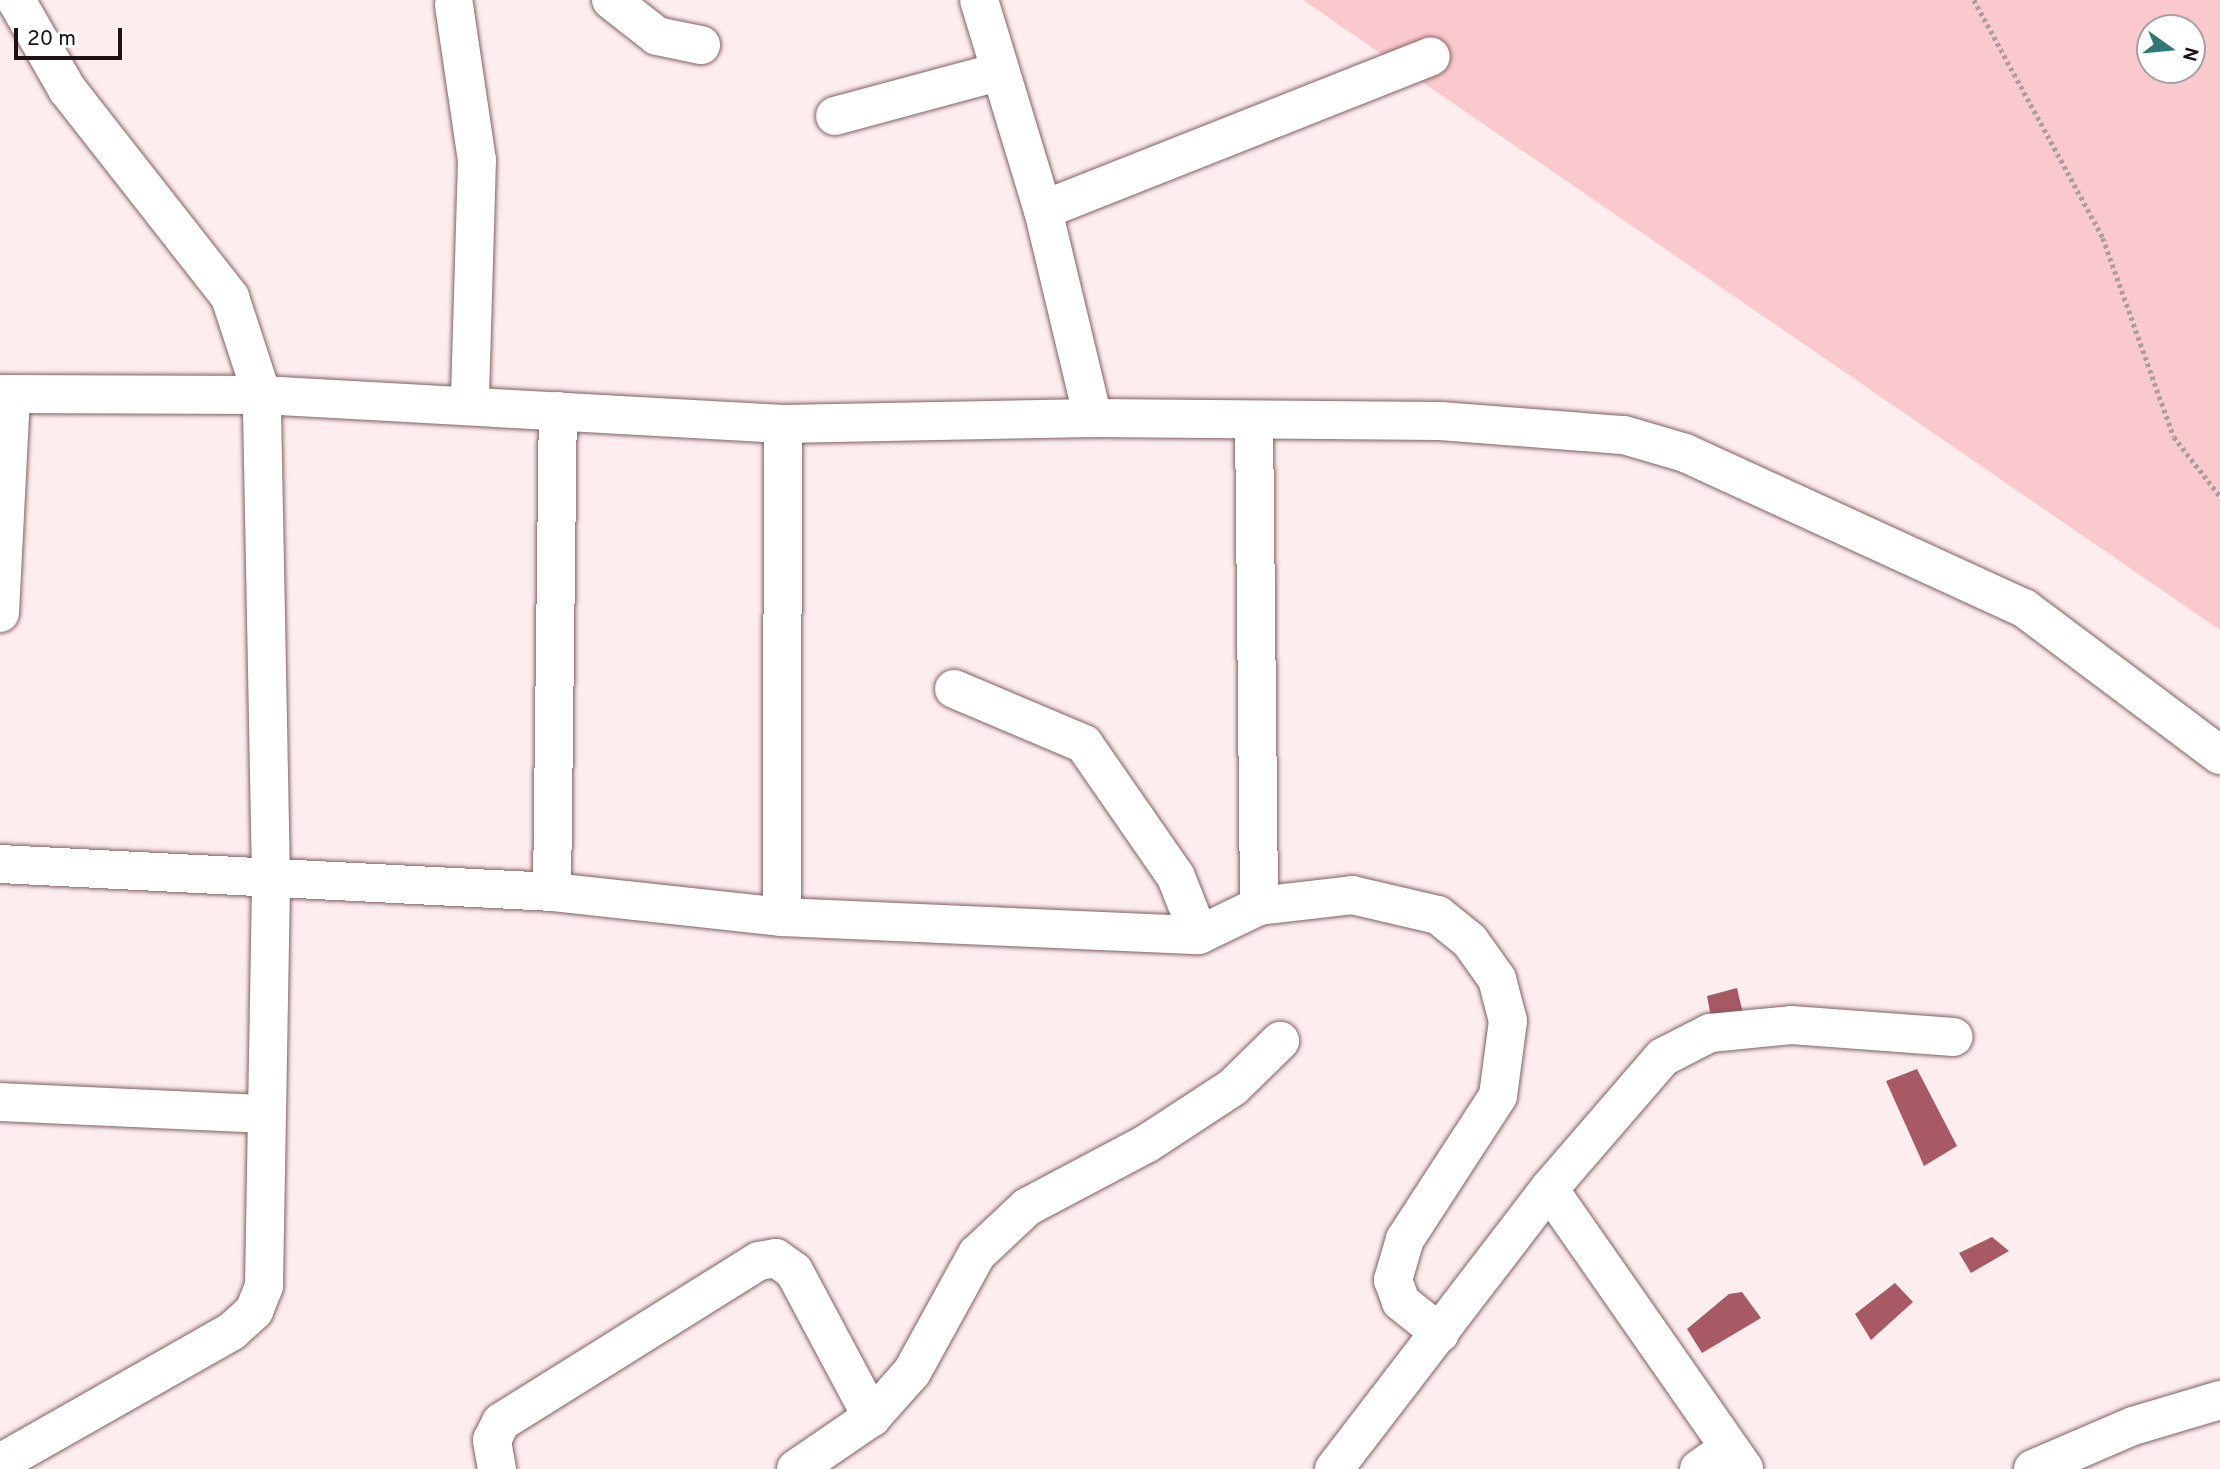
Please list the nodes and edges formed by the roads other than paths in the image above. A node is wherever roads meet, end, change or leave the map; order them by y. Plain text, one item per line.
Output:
1 (16, 0) edge
2 (611, 0) edge
3 (979, 0) edge
4 (460, 2) edge
5 (701, 45) dead end
6 (1431, 56) dead end
7 (998, 72) junction
8 (835, 116) dead end
9 (1043, 210) junction
10 (6, 394) edge
11 (262, 395) junction
12 (470, 404) junction
13 (558, 411) junction
14 (1093, 418) junction
15 (1254, 420) junction
16 (783, 424) junction
17 (0, 613) edge
18 (954, 689) dead end
19 (2220, 755) edge
20 (0, 864) edge
21 (271, 878) junction
22 (552, 892) junction
23 (1259, 906) junction
24 (782, 917) junction
25 (1199, 935) junction
26 (1954, 1037) dead end
27 (1280, 1041) dead end
28 (0, 1102) edge
29 (265, 1114) junction
30 (1549, 1189) junction
31 (1440, 1333) junction
32 (2220, 1399) edge
33 (872, 1417) junction
34 (1724, 1462) edge
35 (0, 1463) edge
36 (497, 1469) edge
37 (796, 1469) edge
38 (1334, 1469) edge
39 (2033, 1469) edge

1 - 11 street
2 - 5 street
3 - 7 street
4 - 12 street
6 - 9 street
7 - 8 street
7 - 9 street
9 - 14 street
10 - 11 street
10 - 17 street
11 - 12 street
11 - 21 street
12 - 13 street
13 - 16 street
13 - 22 street
14 - 15 street
14 - 16 street
15 - 19 street
15 - 23 street
16 - 24 street
18 - 25 street
20 - 21 street
21 - 22 street
21 - 29 street
22 - 24 street
23 - 25 street
23 - 31 street
24 - 25 street
26 - 30 street
27 - 33 street
28 - 29 street
29 - 35 street
30 - 31 street
30 - 34 street
31 - 38 street
32 - 39 street
33 - 36 street
33 - 37 street

